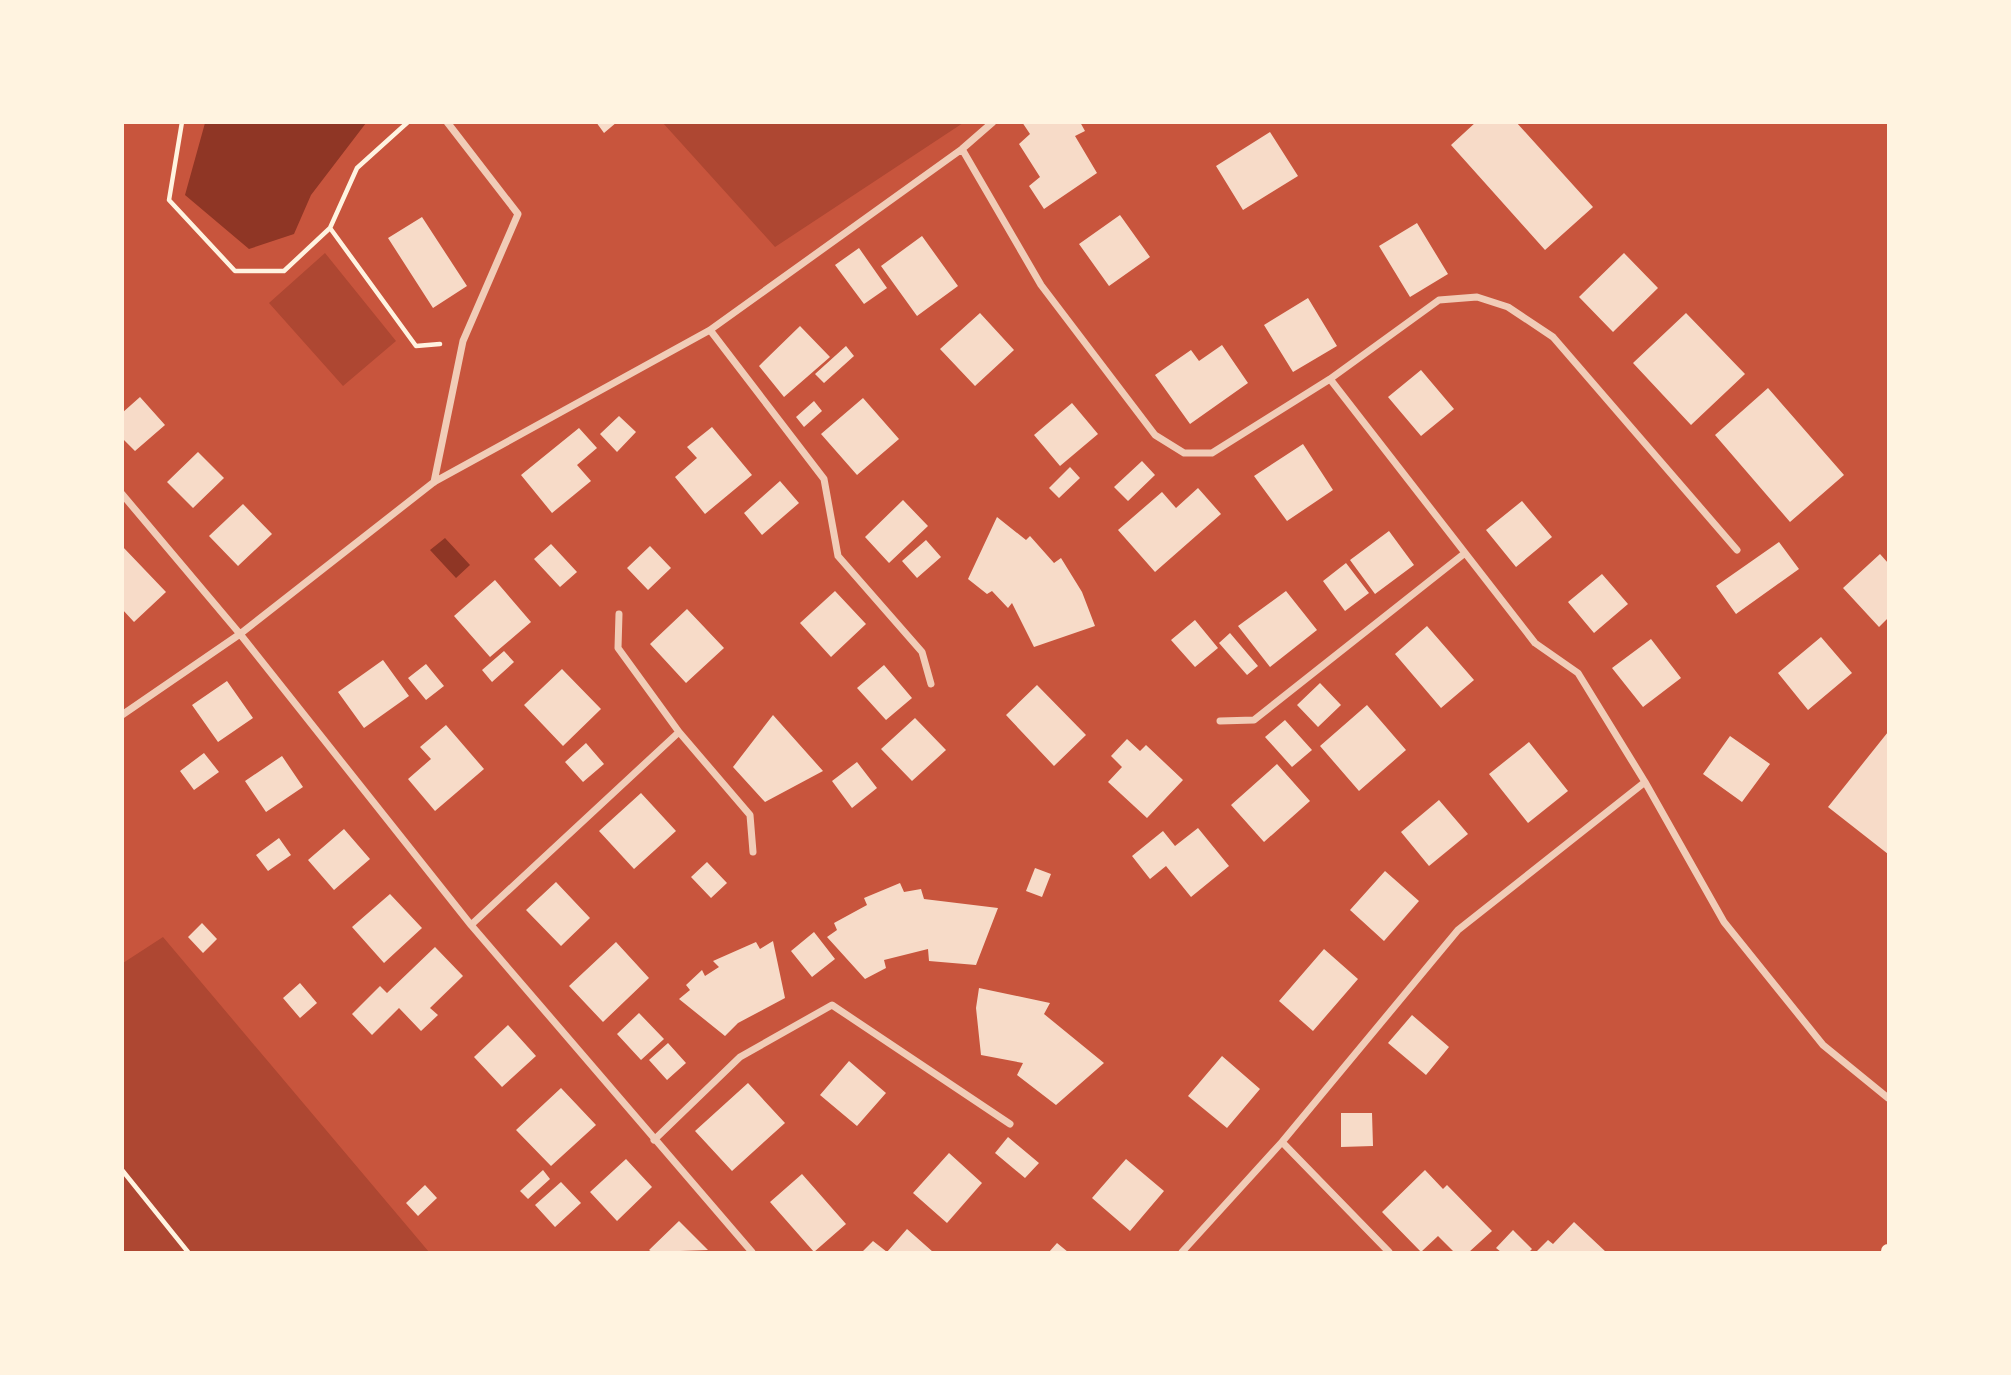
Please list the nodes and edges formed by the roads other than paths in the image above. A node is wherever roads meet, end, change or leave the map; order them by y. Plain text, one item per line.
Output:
1 (447, 122) edge
2 (993, 122) edge
3 (962, 149) junction
4 (710, 330) junction
5 (1330, 379) junction
6 (434, 482) junction
7 (122, 494) edge
8 (1737, 550) dead end
9 (1465, 553) junction
10 (619, 614) dead end
11 (240, 634) junction
12 (931, 684) dead end
13 (122, 715) edge
14 (1220, 721) dead end
15 (679, 732) junction
16 (1645, 782) junction
17 (753, 852) dead end
18 (471, 925) junction
19 (1888, 1098) edge
20 (1010, 1124) dead end
21 (654, 1140) junction
22 (1282, 1142) junction
23 (752, 1252) edge
24 (1182, 1252) edge
25 (1389, 1252) edge

1 - 6 street
2 - 3 street
3 - 4 street
3 - 5 street
4 - 6 street
4 - 12 street
5 - 8 street
5 - 9 street
6 - 11 street
7 - 11 street
9 - 14 street
9 - 16 street
10 - 15 street
11 - 13 street
11 - 18 street
15 - 17 street
15 - 18 street
16 - 19 street
16 - 22 street
18 - 21 street
20 - 21 street
21 - 23 street
22 - 24 street
22 - 25 street

